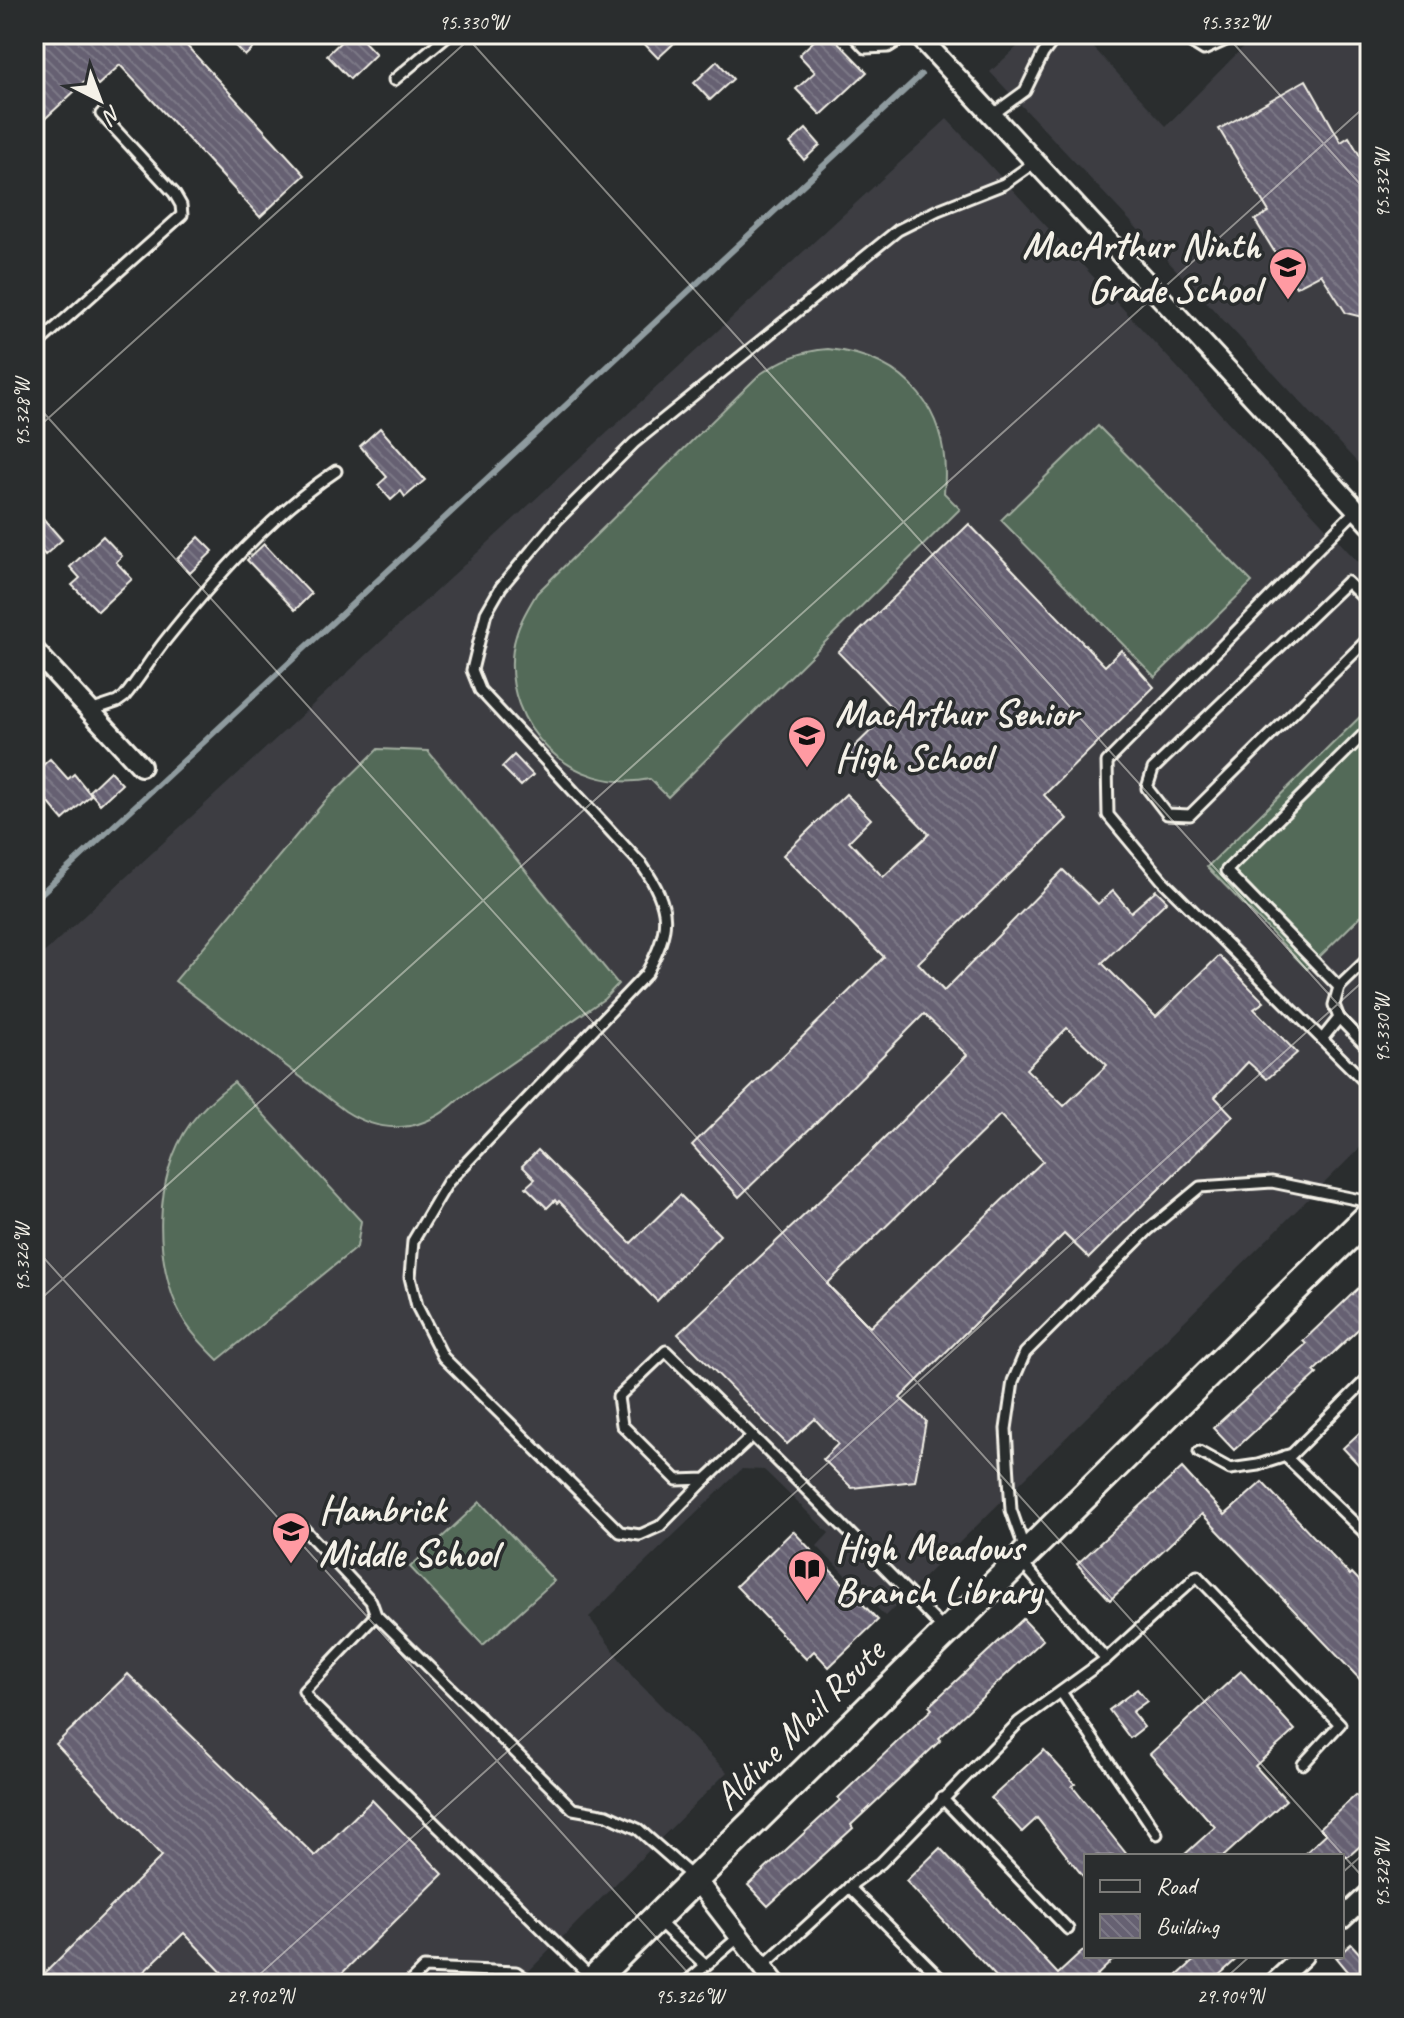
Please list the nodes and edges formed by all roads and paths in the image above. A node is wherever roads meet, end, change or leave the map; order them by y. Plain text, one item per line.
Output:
1 (449, 34) edge
2 (852, 34) edge
3 (909, 34) edge
4 (917, 34) edge
5 (1058, 34) edge
6 (1178, 34) edge
7 (1233, 37) dead end
8 (394, 80) dead end
9 (101, 114) dead end
10 (992, 115) junction
11 (1035, 162) junction
12 (34, 347) edge
13 (336, 471) dead end
14 (1356, 510) junction
15 (1370, 524) edge
16 (1370, 604) edge
17 (1370, 637) edge
18 (34, 650) edge
19 (90, 711) junction
20 (1370, 728) edge
21 (141, 766) dead end
22 (1370, 957) edge
23 (1339, 987) junction
24 (1339, 1018) junction
25 (1323, 1038) junction
26 (1370, 1050) edge
27 (1369, 1084) edge
28 (1370, 1202) edge
29 (1370, 1215) edge
30 (1370, 1376) edge
31 (752, 1436) junction
32 (1199, 1452) dead end
33 (1285, 1456) junction
34 (706, 1479) junction
35 (302, 1527) dead end
36 (1370, 1538) edge
37 (1023, 1557) junction
38 (376, 1615) junction
39 (946, 1633) junction
40 (1106, 1659) junction
41 (1061, 1692) junction
42 (1303, 1764) dead end
43 (942, 1798) junction
44 (1157, 1834) dead end
45 (696, 1880) junction
46 (849, 1887) junction
47 (1370, 1893) edge
48 (1344, 1917) edge
49 (657, 1919) junction
50 (1068, 1929) dead end
51 (740, 1936) junction
52 (1301, 1958) edge
53 (705, 1965) junction
54 (763, 1966) junction
55 (591, 1982) edge
56 (408, 1984) edge
57 (533, 1984) edge
58 (684, 1984) edge
59 (776, 1984) edge
60 (946, 1984) edge
61 (1273, 1984) edge

1 - 8 lane
2 - 3 lane
4 - 10 street
5 - 10 lane
6 - 7 lane
9 - 12 lane
10 - 11 street
11 - 14 street
11 - 34 lane
13 - 19 lane
14 - 15 street
14 - 25 lane
16 - 17 lane
18 - 19 street
19 - 21 street
20 - 23 lane
22 - 23 lane
23 - 24 lane
24 - 25 lane
24 - 26 lane
25 - 27 lane
28 - 37 lane
29 - 37 main road, Aldine Mail Route
30 - 33 lane
31 - 34 lane
31 - 34 lane
31 - 39 lane
32 - 33 lane
33 - 36 lane
35 - 38 lane
37 - 39 main road, Aldine Mail Route
37 - 40 lane
38 - 45 lane
38 - 55 lane
39 - 45 main road, Aldine Mail Route
40 - 41 lane
40 - 42 lane
41 - 43 lane
41 - 44 lane
43 - 46 lane
43 - 50 lane
45 - 49 main road, Aldine Mail Route
45 - 51 street
46 - 54 lane
46 - 60 lane
47 - 48 street
49 - 53 lane
49 - 55 main road, Aldine Mail Route
51 - 53 lane
51 - 54 street
52 - 61 street
53 - 58 lane
54 - 59 street
56 - 57 lane

